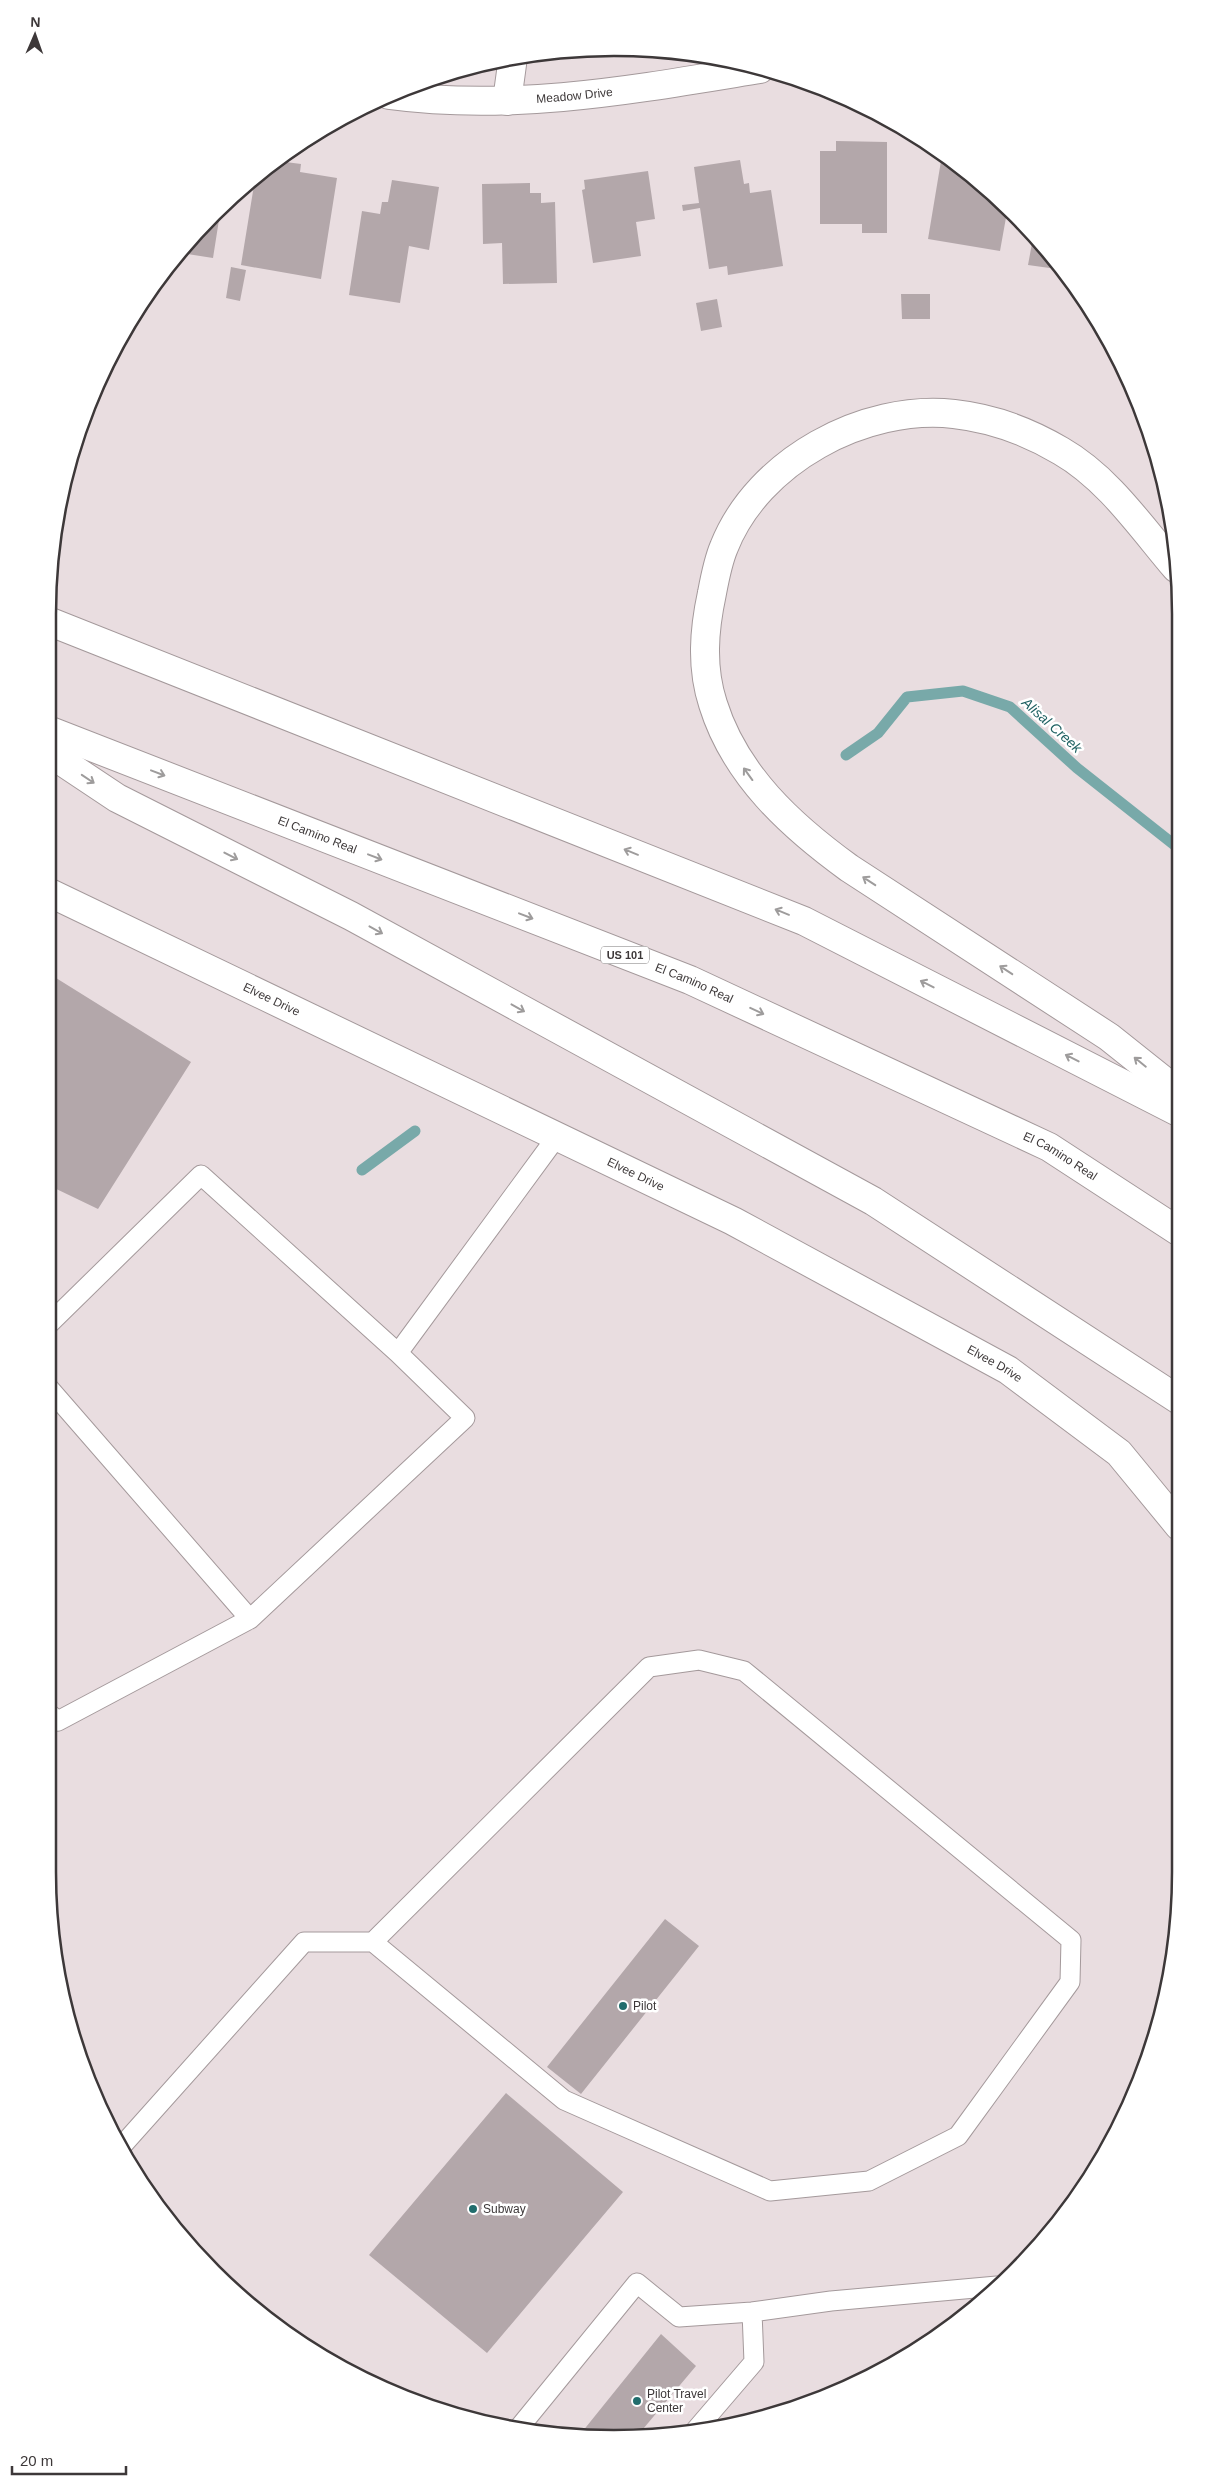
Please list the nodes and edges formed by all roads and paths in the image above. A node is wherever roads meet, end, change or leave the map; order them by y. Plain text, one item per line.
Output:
1 (513, 66) edge
2 (743, 72) edge
3 (407, 97) edge
4 (507, 101) junction
5 (1169, 560) edge
6 (56, 624) edge
7 (56, 733) edge
8 (56, 757) edge
9 (56, 896) edge
10 (1172, 1087) edge
11 (1172, 1109) edge
12 (558, 1135) junction
13 (1172, 1227) edge
14 (56, 1317) edge
15 (398, 1353) junction
16 (1172, 1395) edge
17 (56, 1396) edge
18 (1172, 1517) edge
19 (250, 1620) junction
20 (56, 1720) edge
21 (373, 1942) junction
22 (126, 2141) edge
23 (986, 2287) edge
24 (752, 2312) junction
25 (524, 2422) edge
26 (702, 2422) edge

1 - 4 main road
2 - 4 main road, Meadow Drive
3 - 4 main road, Meadow Drive
10 -> 5 main road
11 -> 6 main road
7 -> 13 main road, El Camino Real / US 101
8 -> 16 main road
9 - 12 main road, Elvee Drive
12 - 15 lane
12 - 18 main road, Elvee Drive
14 - 15 lane
15 - 19 lane
17 - 19 lane
19 - 20 lane
21 - 21 lane
21 - 22 lane
23 - 24 lane
24 - 25 lane
24 - 26 lane

